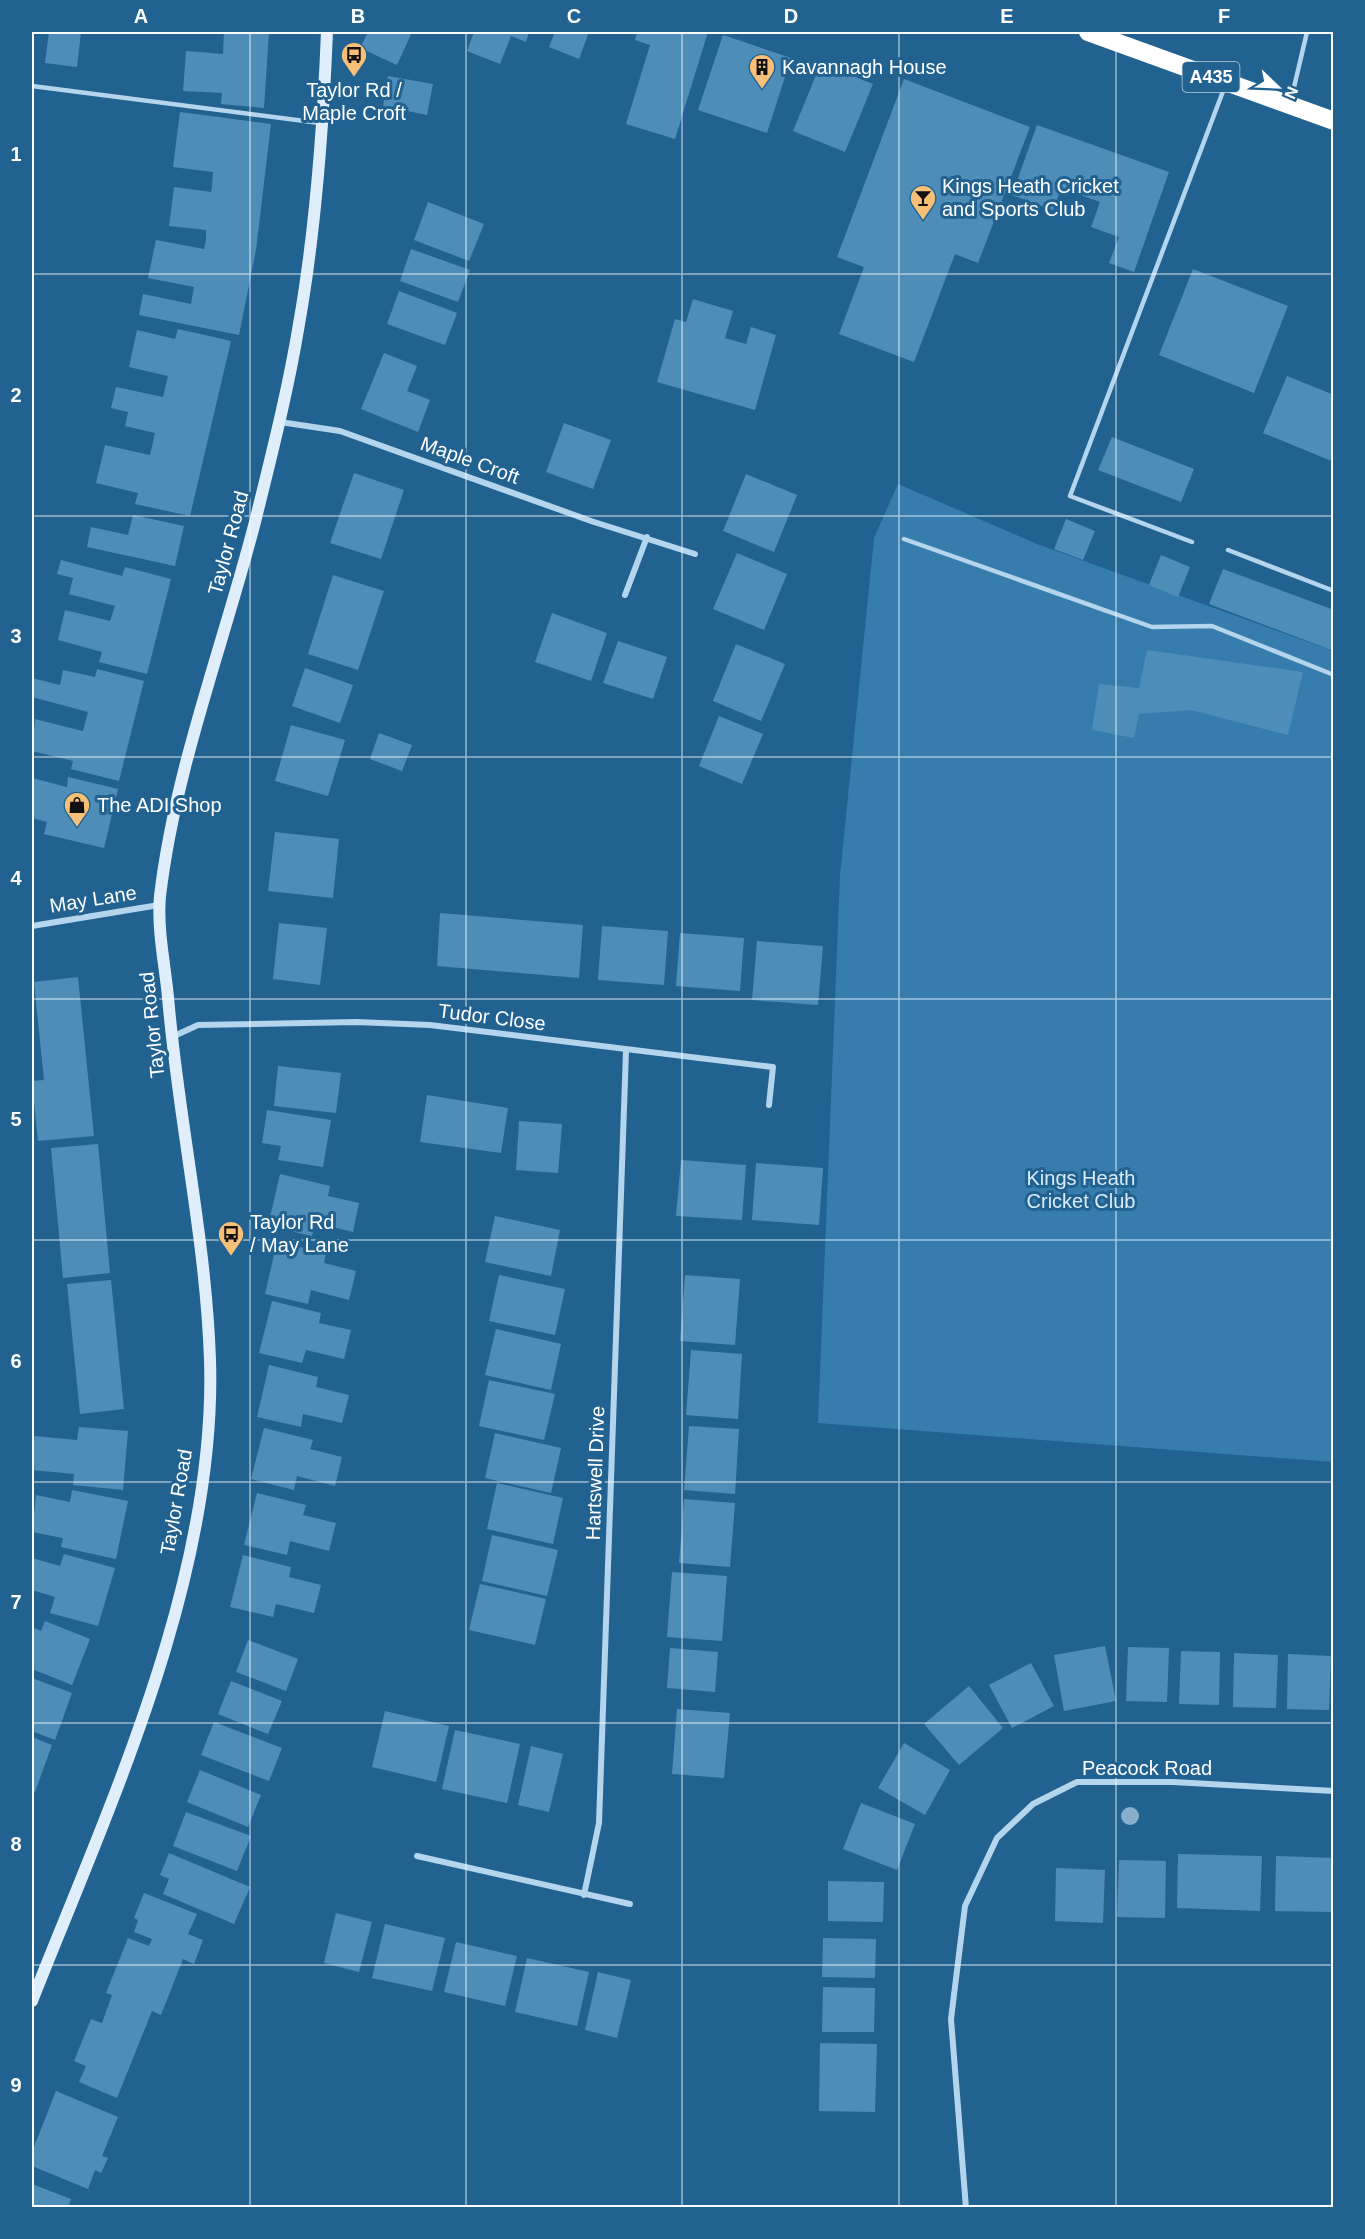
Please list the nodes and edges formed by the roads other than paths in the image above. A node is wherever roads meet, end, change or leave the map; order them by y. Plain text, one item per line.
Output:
1 (327, 32) edge
2 (1088, 32) edge
3 (1307, 32) edge
4 (1226, 83) junction
5 (32, 86) edge
6 (1290, 105) junction
7 (1334, 121) edge
8 (323, 124) junction
9 (280, 422) junction
10 (647, 537) junction
11 (904, 539) dead end
12 (1192, 542) dead end
13 (1228, 550) dead end
14 (695, 554) dead end
15 (1334, 591) edge
16 (625, 595) dead end
17 (1334, 675) edge
18 (159, 905) junction
19 (32, 926) edge
20 (171, 1037) junction
21 (626, 1051) junction
22 (769, 1105) dead end
23 (1334, 1791) edge
24 (417, 1856) dead end
25 (585, 1894) junction
26 (630, 1904) dead end
27 (32, 2001) edge
28 (966, 2208) edge

1 - 8 street, Taylor Road
2 - 4 highway, A435
3 - 6 lane
4 - 6 highway, A435
4 - 12 lane
5 - 8 lane
6 - 7 highway, A435
8 - 9 street, Taylor Road
9 - 10 street, Maple Croft
9 - 18 street, Taylor Road
10 - 14 street, Maple Croft
10 - 16 street
11 - 17 lane
13 - 15 lane
18 - 19 street, May Lane
18 - 20 street, Taylor Road
20 - 21 street, Tudor Close
20 - 27 street, Taylor Road
21 - 22 street, Tudor Close
21 - 25 street, Hartswell Drive
23 - 28 street, Peacock Road
24 - 25 street
25 - 26 street

